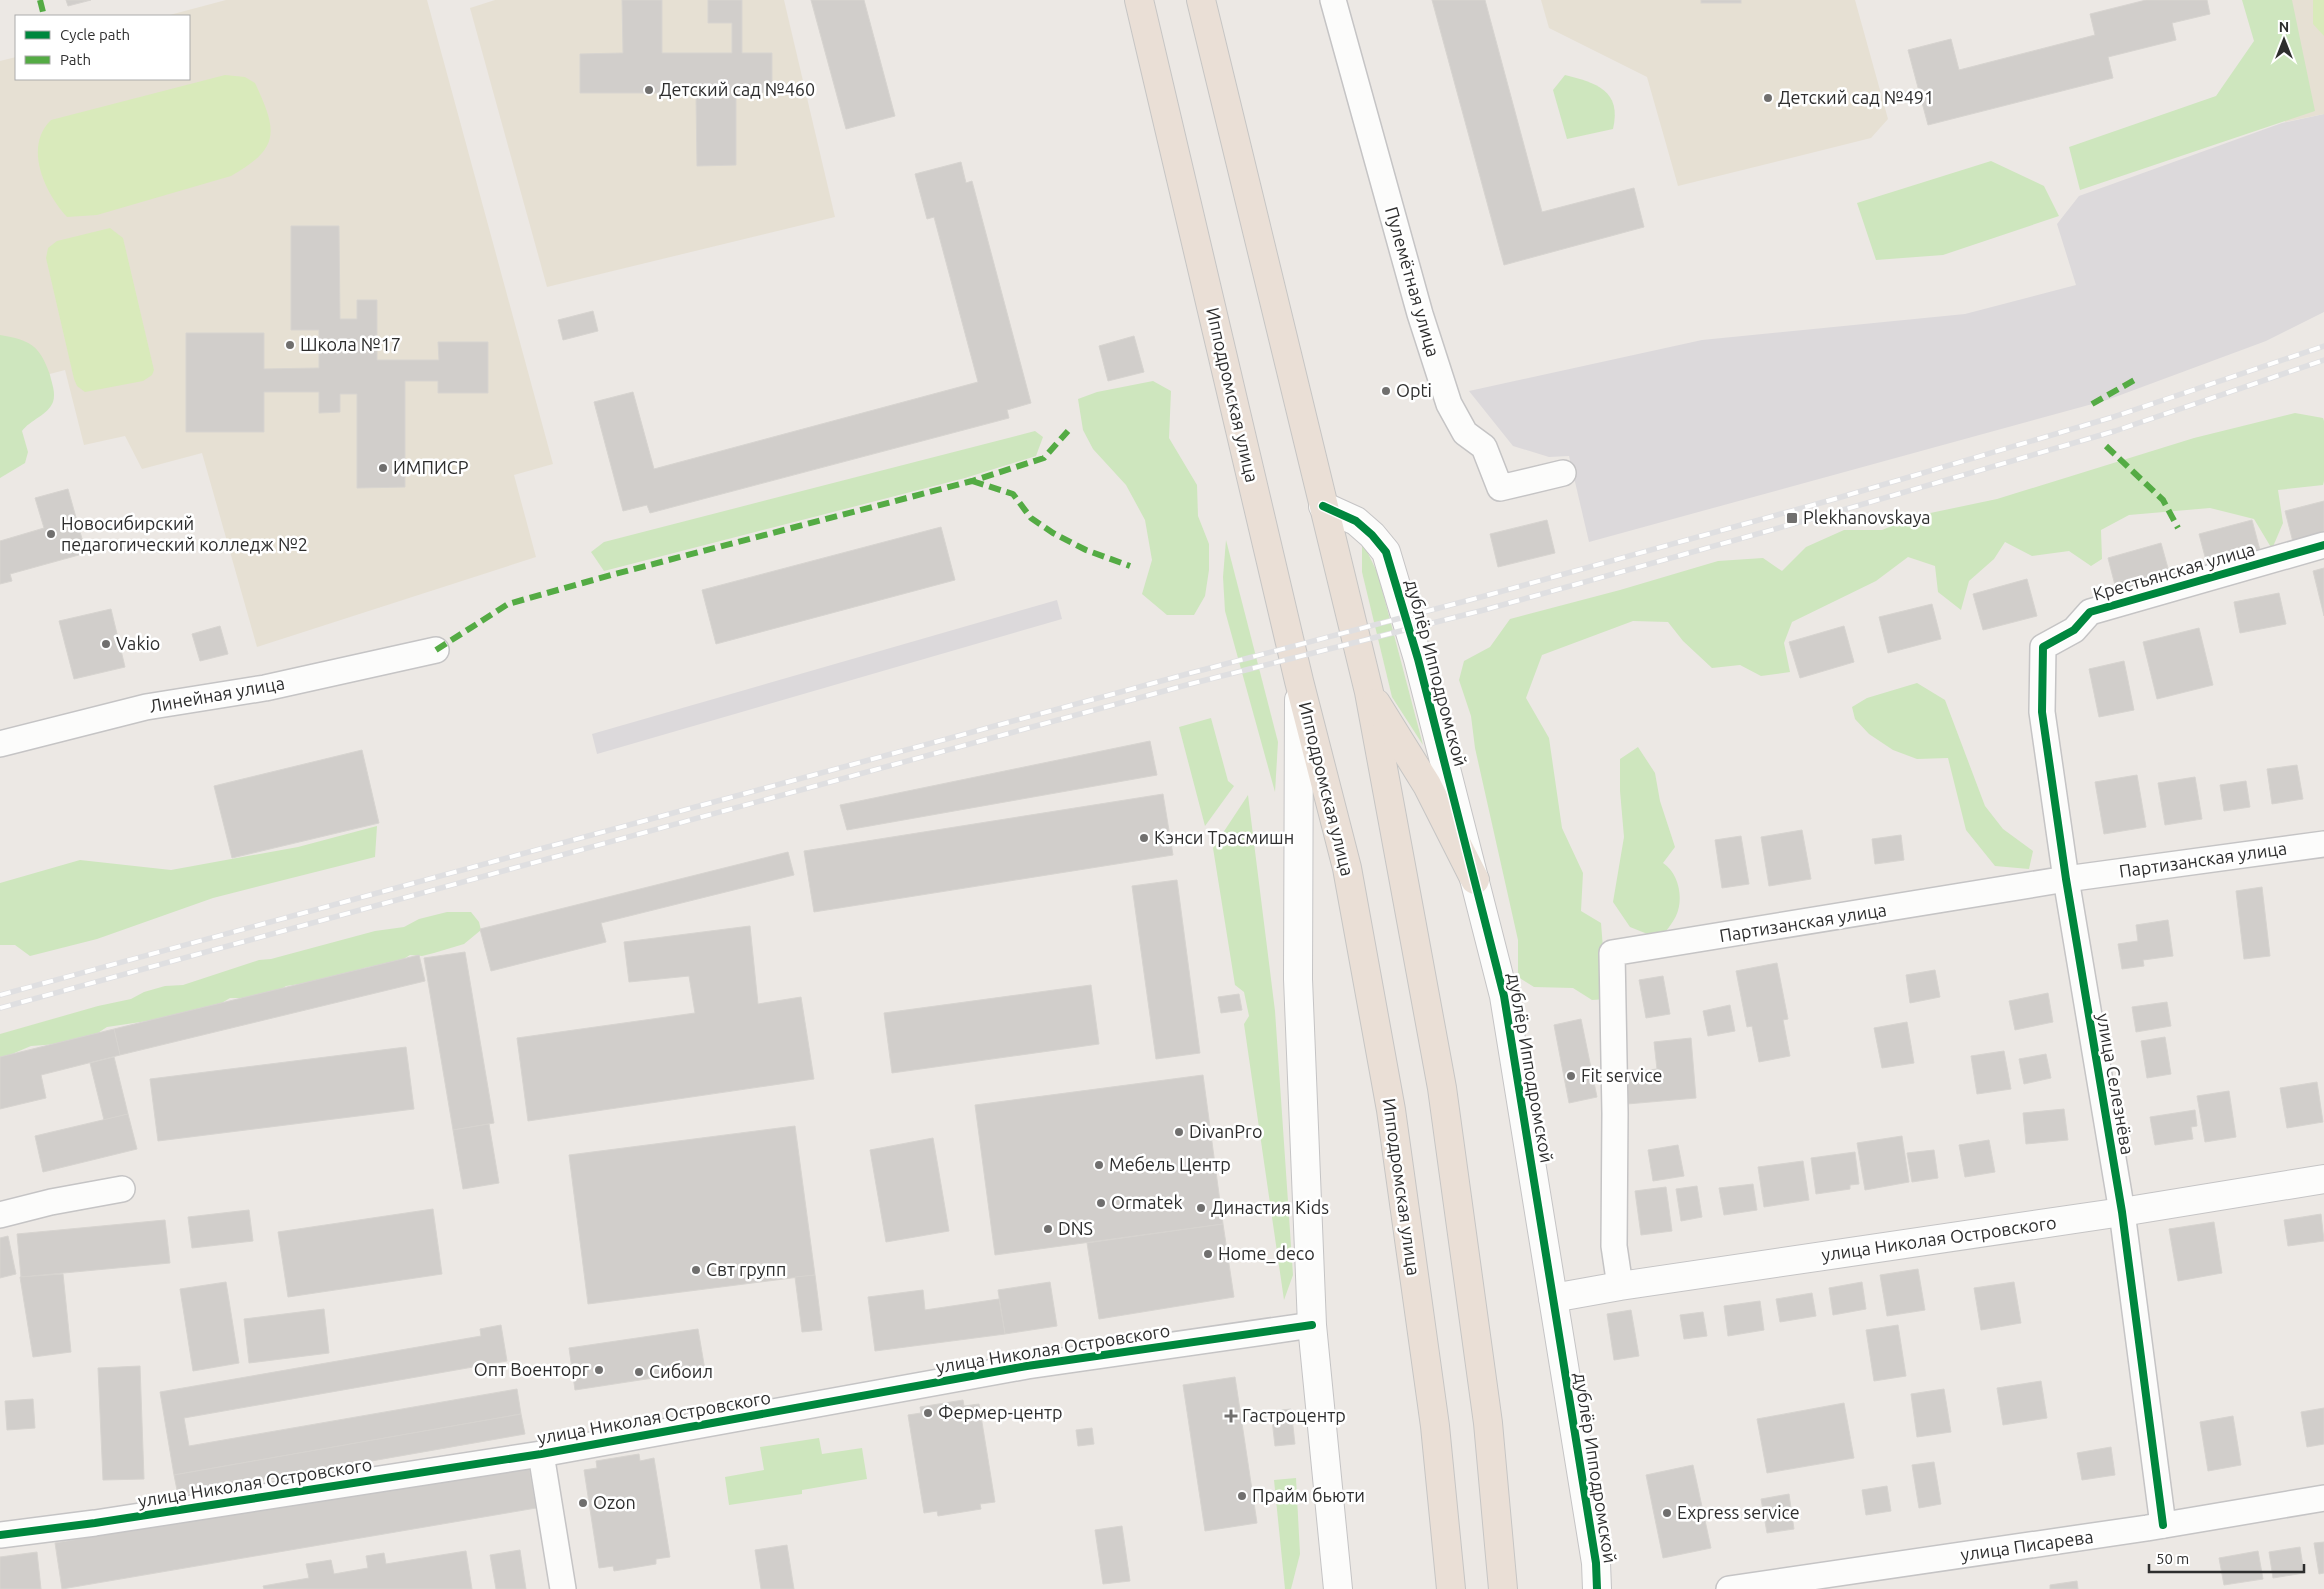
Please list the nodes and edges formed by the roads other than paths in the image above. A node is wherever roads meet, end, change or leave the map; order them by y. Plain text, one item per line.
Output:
1 (1139, 0) edge
2 (1201, 0) edge
3 (1333, 0) edge
4 (1563, 473) dead end
5 (1323, 506) junction
6 (2324, 545) edge
7 (2043, 647) joint
8 (436, 650) dead end
9 (1300, 682) junction
10 (1369, 692) junction
11 (0, 744) edge
12 (2324, 844) edge
13 (1476, 880) junction
14 (2066, 880) junction
15 (2324, 1180) edge
16 (122, 1189) dead end
17 (2122, 1212) junction
18 (0, 1215) edge
19 (1620, 1286) junction
20 (1554, 1298) junction
21 (1312, 1325) junction
22 (541, 1454) junction
23 (2324, 1498) edge
24 (2163, 1526) junction
25 (0, 1535) edge
26 (563, 1589) edge
27 (1338, 1589) edge
28 (1451, 1589) edge
29 (1504, 1589) edge
30 (1597, 1589) edge
31 (1729, 1589) edge

1 - 9 highway, Ипподромская улица
2 - 5 highway
3 - 4 street, Пулемётная улица
5 - 10 highway
5 - 13 street, дублёр Ипподромской
6 - 7 street, Крестьянская улица
7 - 14 street, улица Селезнёва
8 - 11 street, Линейная улица
9 - 21 street
9 - 28 highway, Ипподромская улица
10 - 13 highway
10 - 29 highway
12 - 14 street, Партизанская улица
13 - 20 street, дублёр Ипподромской
14 - 17 street, улица Селезнёва
14 - 19 street, Партизанская улица
15 - 17 street, улица Николая Островского
16 - 18 street
17 - 19 street, улица Николая Островского
17 - 24 street, улица Селезнёва
19 - 20 street, улица Николая Островского
20 - 30 street, дублёр Ипподромской
21 - 22 street, улица Николая Островского
21 - 27 street
22 - 25 street, улица Николая Островского
22 - 26 street
23 - 24 street, улица Писарева
24 - 31 street, улица Писарева

